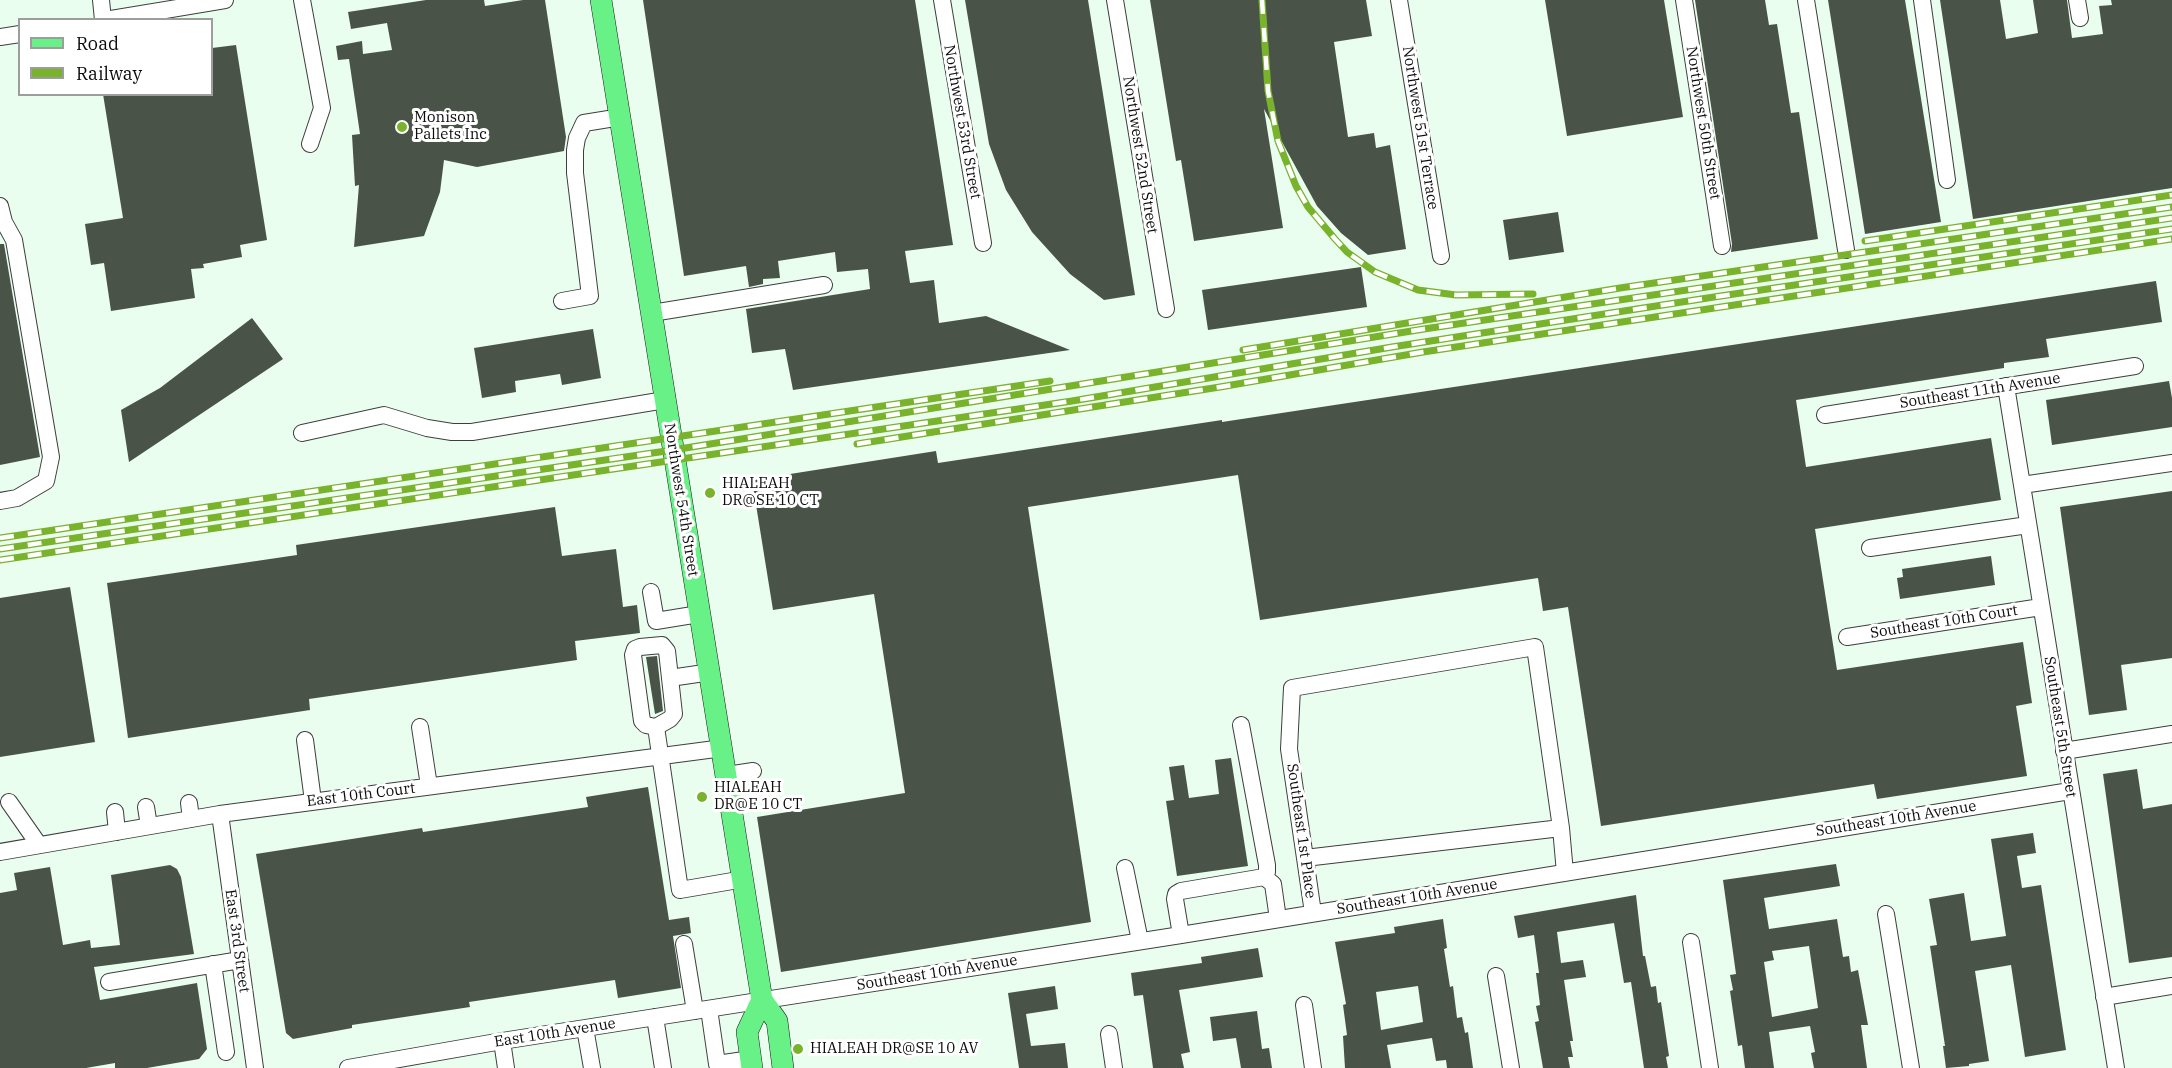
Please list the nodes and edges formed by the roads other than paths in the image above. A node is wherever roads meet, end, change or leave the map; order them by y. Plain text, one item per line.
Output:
1 (100, 0) edge
2 (225, 0) edge
3 (302, 0) edge
4 (601, 0) edge
5 (942, 0) edge
6 (1114, 0) edge
7 (1399, 0) edge
8 (1684, 0) edge
9 (1806, 0) edge
10 (1922, 0) edge
11 (2077, 0) edge
12 (196, 2) edge
13 (104, 18) edge
14 (114, 18) edge
15 (2080, 18) dead end
16 (18, 34) edge
17 (0, 37) edge
18 (621, 117) junction
19 (310, 144) dead end
20 (1947, 180) dead end
21 (2, 214) edge
22 (983, 243) dead end
23 (1722, 246) dead end
24 (1846, 250) dead end
25 (1441, 256) dead end
26 (824, 285) dead end
27 (562, 301) dead end
28 (1166, 309) dead end
29 (652, 313) junction
30 (2135, 366) dead end
31 (2006, 386) junction
32 (665, 400) junction
33 (1825, 415) dead end
34 (302, 433) dead end
35 (2172, 463) edge
36 (2022, 485) junction
37 (0, 501) edge
38 (2028, 525) junction
39 (1870, 548) dead end
40 (651, 592) dead end
41 (2041, 607) junction
42 (699, 614) junction
43 (1847, 637) dead end
44 (711, 672) junction
45 (670, 678) junction
46 (1242, 725) dead end
47 (420, 727) dead end
48 (656, 727) junction
49 (2172, 734) edge
50 (305, 740) dead end
51 (723, 748) junction
52 (2064, 751) junction
53 (661, 756) junction
54 (753, 771) dead end
55 (727, 775) junction
56 (429, 786) junction
57 (2070, 791) junction
58 (313, 801) junction
59 (9, 802) dead end
60 (146, 807) dead end
61 (115, 812) dead end
62 (220, 814) junction
63 (149, 826) junction
64 (1561, 828) junction
65 (117, 832) junction
66 (39, 845) junction
67 (0, 852) edge
68 (1305, 858) junction
69 (1125, 868) dead end
70 (1565, 873) junction
71 (1264, 877) junction
72 (744, 879) junction
73 (1313, 914) junction
74 (1887, 914) dead end
75 (1278, 919) junction
76 (1181, 935) junction
77 (1140, 941) junction
78 (1691, 942) dead end
79 (684, 944) dead end
80 (240, 960) junction
81 (213, 964) junction
82 (1496, 976) dead end
83 (109, 982) dead end
84 (2172, 986) edge
85 (2104, 997) junction
86 (762, 1000) junction
87 (1304, 1005) dead end
88 (702, 1010) junction
89 (655, 1017) junction
90 (585, 1028) junction
91 (1109, 1034) dead end
92 (502, 1041) junction
93 (226, 1053) dead end
94 (752, 1063) edge
95 (255, 1068) edge
96 (348, 1068) edge
97 (506, 1068) edge
98 (592, 1068) edge
99 (663, 1068) edge
100 (783, 1068) edge
101 (1114, 1068) edge
102 (1313, 1068) edge
103 (1511, 1068) edge
104 (1710, 1068) edge
105 (1911, 1068) edge
106 (2115, 1068) edge

1 - 13 street
2 - 12 street
3 - 19 street
4 - 18 main road, Northwest 54th Street
5 - 22 street, Northwest 53rd Street
6 - 28 street, Northwest 52nd Street
7 - 25 street, Northwest 51st Terrace
8 - 23 street, Northwest 50th Street
9 - 24 street
10 - 20 street
11 - 15 street
12 - 14 street
16 - 17 street
18 - 27 street
18 - 29 main road, Northwest 54th Street
21 - 37 street
26 - 29 street
29 - 32 main road, Northwest 54th Street
30 - 31 street, Southeast 11th Avenue
31 - 33 street, Southeast 11th Avenue
31 - 36 street, Southeast 5th Street
32 - 34 street
32 - 42 main road, Northwest 54th Street
35 - 36 street
36 - 38 street, Southeast 5th Street
38 - 39 street
38 - 41 street, Southeast 5th Street
40 - 42 street
41 - 43 street, Southeast 10th Court
41 - 52 street, Southeast 5th Street
42 - 44 main road, Northwest 54th Street
44 - 45 street
44 - 51 main road, Northwest 54th Street
45 - 48 street
45 - 48 street
46 - 71 street
47 - 56 street
48 - 53 street
49 - 52 street
50 - 58 street
51 - 53 street, East 10th Court
51 - 55 main road, Northwest 54th Street
52 - 57 street, Southeast 5th Street
53 - 56 street, East 10th Court
53 - 72 street
54 - 55 street
55 - 72 main road, Northwest 54th Street
56 - 58 street, East 10th Court
57 - 70 street, Southeast 10th Avenue
57 - 85 street, Southeast 5th Street
58 - 62 street, East 10th Court
59 - 66 street
60 - 63 street
61 - 65 street
62 - 63 street, East 10th Court
62 - 80 street, East 3rd Street
63 - 65 street, East 10th Court
64 - 68 street
64 - 68 street, Southeast 1st Place
64 - 70 street
65 - 66 street, East 10th Court
66 - 67 street, East 10th Court
68 - 73 street, Southeast 1st Place
69 - 77 street
70 - 73 street, Southeast 10th Avenue
71 - 75 street
71 - 76 street
72 - 86 main road, Northwest 54th Street
73 - 75 street, Southeast 10th Avenue
74 - 105 street
75 - 76 street, Southeast 10th Avenue
76 - 77 street, Southeast 10th Avenue
77 - 86 street, Southeast 10th Avenue
78 - 104 street
79 - 88 street
80 - 81 street
80 - 95 street, East 3rd Street
81 - 83 street
81 - 93 street
82 - 103 street
84 - 85 street
85 - 106 street, Southeast 5th Street
86 - 88 street, East 10th Avenue
86 - 94 main road
86 - 100 main road, Northwest 54th Street
87 - 102 street
88 - 89 street, East 10th Avenue
88 - 94 street
89 - 90 street, East 10th Avenue
89 - 99 street
90 - 92 street, East 10th Avenue
90 - 98 street
91 - 101 street
92 - 96 street, East 10th Avenue
92 - 97 street

